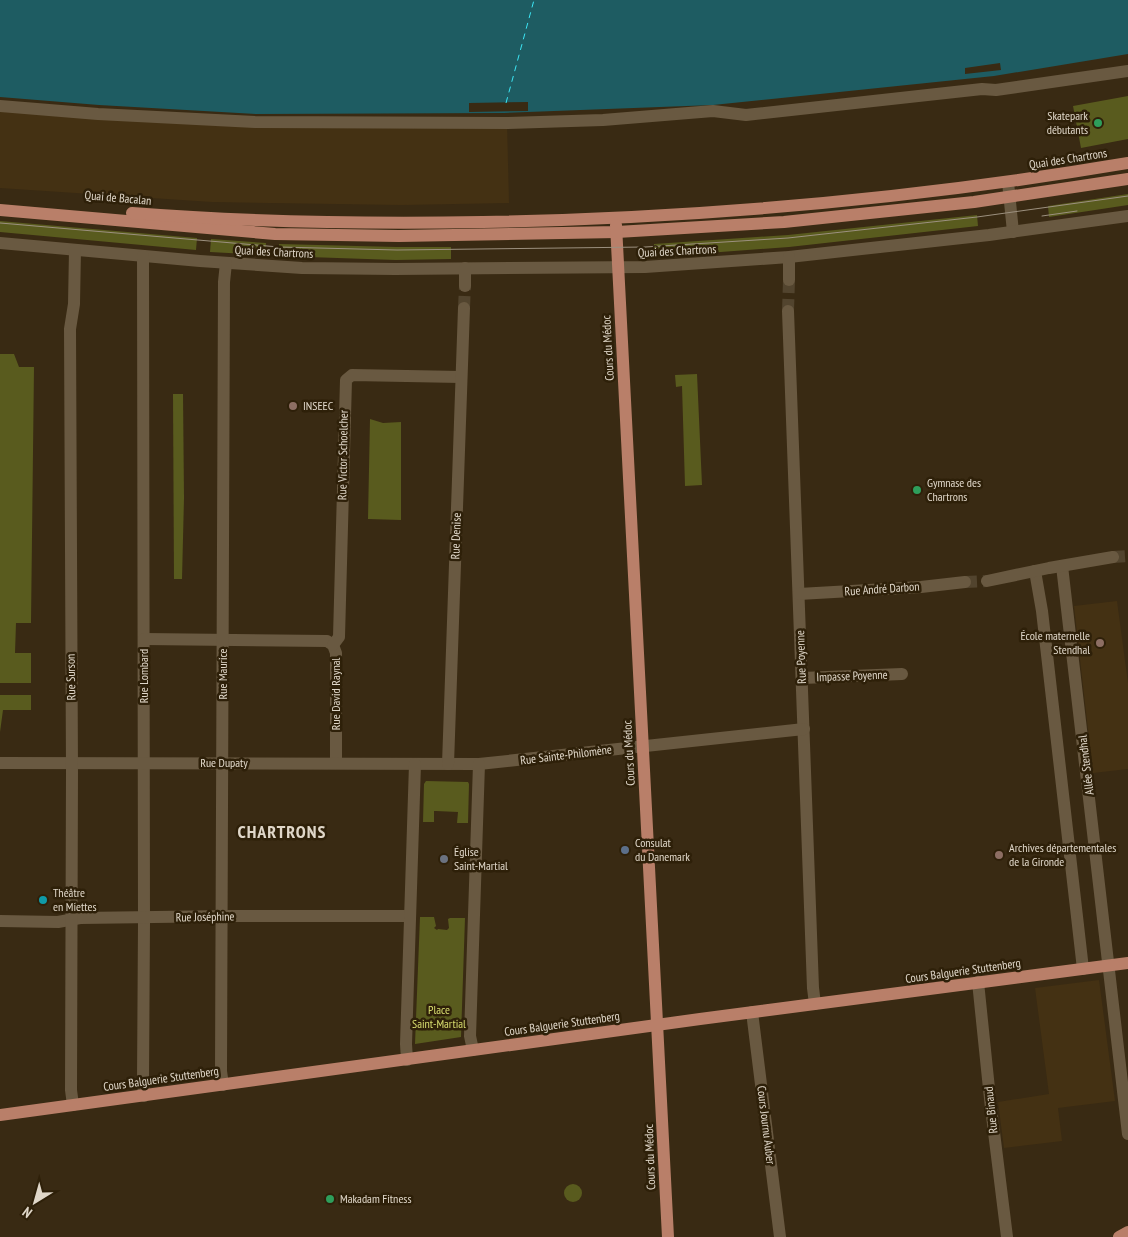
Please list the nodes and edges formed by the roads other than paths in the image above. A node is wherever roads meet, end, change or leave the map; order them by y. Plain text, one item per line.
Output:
1 (1128, 71) edge
2 (0, 106) edge
3 (1128, 163) edge
4 (1128, 179) edge
5 (1008, 182) junction
6 (1009, 197) junction
7 (0, 202) edge
8 (0, 210) edge
9 (1128, 216) edge
10 (616, 218) junction
11 (234, 226) junction
12 (617, 232) junction
13 (1013, 232) junction
14 (0, 243) edge
15 (75, 250) junction
16 (143, 256) junction
17 (789, 257) junction
18 (226, 263) junction
19 (618, 267) junction
20 (465, 268) junction
21 (789, 280) tunnel mouth
22 (465, 286) tunnel mouth
23 (464, 308) tunnel mouth
24 (788, 311) tunnel mouth
25 (461, 377) junction
26 (1113, 557) tunnel mouth
27 (1062, 566) junction
28 (1035, 570) junction
29 (987, 581) tunnel mouth
30 (965, 582) tunnel mouth
31 (799, 594) junction
32 (144, 639) junction
33 (223, 640) junction
34 (333, 645) junction
35 (902, 674) dead end
36 (802, 678) junction
37 (804, 729) junction
38 (642, 746) junction
39 (0, 763) edge
40 (72, 763) junction
41 (144, 763) junction
42 (222, 763) junction
43 (336, 764) junction
44 (415, 764) junction
45 (448, 764) junction
46 (479, 764) junction
47 (222, 916) junction
48 (410, 916) junction
49 (144, 918) junction
50 (71, 919) junction
51 (0, 921) edge
52 (1128, 963) edge
53 (1109, 965) junction
54 (1083, 969) junction
55 (978, 982) junction
56 (815, 1004) junction
57 (752, 1012) junction
58 (658, 1025) junction
59 (473, 1050) junction
60 (407, 1060) junction
61 (223, 1085) junction
62 (144, 1096) junction
63 (74, 1105) junction
64 (0, 1115) edge
65 (1128, 1134) edge
66 (1128, 1232) edge
67 (668, 1237) edge
68 (780, 1237) edge
69 (1007, 1237) edge
70 (1119, 1237) edge

1 - 2 street
3 - 5 main road, Quai des Chartrons
4 - 6 main road, Quai des Chartrons
5 - 6 street
5 - 10 main road, Quai des Chartrons
6 - 12 main road, Quai des Chartrons
6 - 13 street
7 - 11 main road, Quai de Bacalan
8 - 11 main road, Quai de Bacalan
9 - 13 street, Quai des Chartrons
10 - 11 main road, Quai des Chartrons
10 - 12 main road, Cours du Médoc
11 - 12 main road, Quai des Chartrons
12 - 19 main road, Cours du Médoc
13 - 17 street, Quai des Chartrons
14 - 15 street
15 - 16 street
15 - 40 street, Rue Surson
16 - 18 street
16 - 32 street, Rue Lombard
17 - 19 street, Quai des Chartrons
17 - 21 street
18 - 20 street, Quai des Chartrons
18 - 33 street, Rue Maurice
19 - 20 street, Quai des Chartrons
19 - 38 main road, Cours du Médoc
20 - 22 street
23 - 25 street, Rue Denise
24 - 31 street, Rue Poyenne
25 - 34 street, Rue Victor Schoelcher
25 - 45 street, Rue Denise
26 - 27 street
27 - 28 street
27 - 53 street, Allée Stendhal
28 - 29 street
28 - 54 street
30 - 31 street, Rue André Darbon
31 - 36 street, Rue Poyenne
32 - 33 street, Rue David Raynal
32 - 41 street, Rue Lombard
33 - 34 street, Rue David Raynal
33 - 42 street, Rue Maurice
34 - 43 street, Rue David Raynal
35 - 36 street, Impasse Poyenne
36 - 37 street, Rue Poyenne
37 - 38 street, Rue Sainte-Philomène
37 - 56 street, Rue Poyenne
38 - 46 street, Rue Sainte-Philomène
38 - 58 main road, Cours du Médoc
39 - 40 street, Rue Dupaty
40 - 41 street, Rue Dupaty
40 - 50 street, Rue Surson
41 - 42 street, Rue Dupaty
41 - 49 street, Rue Lombard
42 - 43 street, Rue Dupaty
42 - 47 street, Rue Maurice
43 - 44 street, Rue Dupaty
44 - 45 street, Rue Dupaty
44 - 48 street
45 - 46 street, Rue Sainte-Philomène
46 - 59 street
47 - 48 street, Rue Joséphine
47 - 49 street, Rue Joséphine
47 - 61 street, Rue Maurice
48 - 60 street
49 - 50 street, Rue Joséphine
49 - 62 street, Rue Lombard
50 - 51 street, Rue Joséphine
50 - 63 street, Rue Surson
52 - 53 main road, Cours Balguerie Stuttenberg
53 - 54 main road, Cours Balguerie Stuttenberg
53 - 65 street, Allée Stendhal
54 - 55 main road, Cours Balguerie Stuttenberg
55 - 56 main road, Cours Balguerie Stuttenberg
55 - 69 street, Rue Binaud
56 - 57 main road, Cours Balguerie Stuttenberg
57 - 58 main road, Cours Balguerie Stuttenberg
57 - 68 street, Cours Journu Auber
58 - 59 main road, Cours Balguerie Stuttenberg
58 - 67 main road, Cours du Médoc
59 - 60 main road, Cours Balguerie Stuttenberg
60 - 61 main road, Cours Balguerie Stuttenberg
61 - 62 main road, Cours Balguerie Stuttenberg
62 - 63 main road, Cours Balguerie Stuttenberg
63 - 64 main road, Cours Balguerie Stuttenberg
66 - 70 main road

